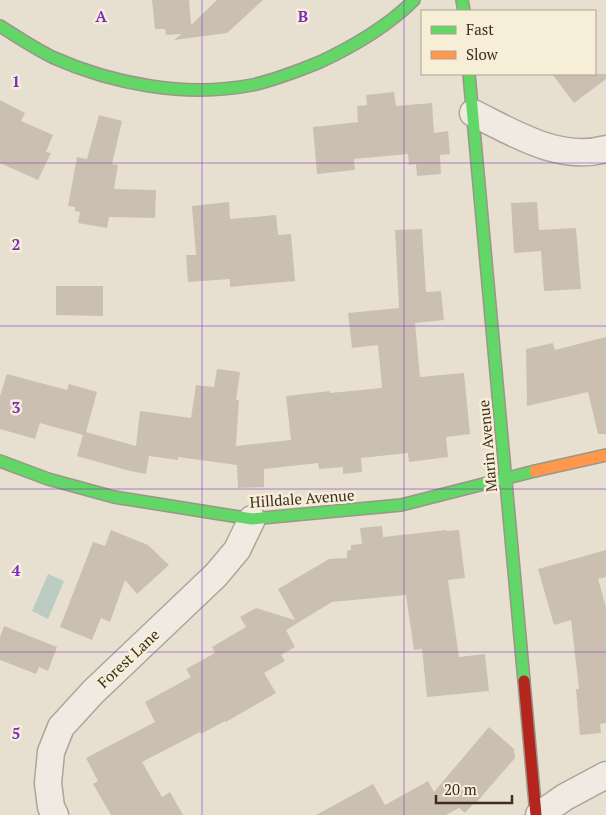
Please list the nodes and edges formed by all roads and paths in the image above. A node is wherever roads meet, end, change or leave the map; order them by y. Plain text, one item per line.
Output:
1 (414, 0) edge
2 (0, 26) edge
3 (469, 75) edge
4 (472, 113) junction
5 (606, 149) edge
6 (606, 455) edge
7 (0, 461) edge
8 (504, 478) junction
9 (252, 519) junction
10 (606, 775) edge
11 (55, 815) edge
12 (537, 815) edge

1 - 2 street
3 - 4 street, Marin Avenue
4 - 5 street
4 - 8 street, Marin Avenue
6 - 8 street, Hilldale Avenue
7 - 9 street, Hilldale Avenue
8 - 9 street, Hilldale Avenue
8 - 12 street, Marin Avenue
9 - 11 street, Forest Lane
10 - 12 street

